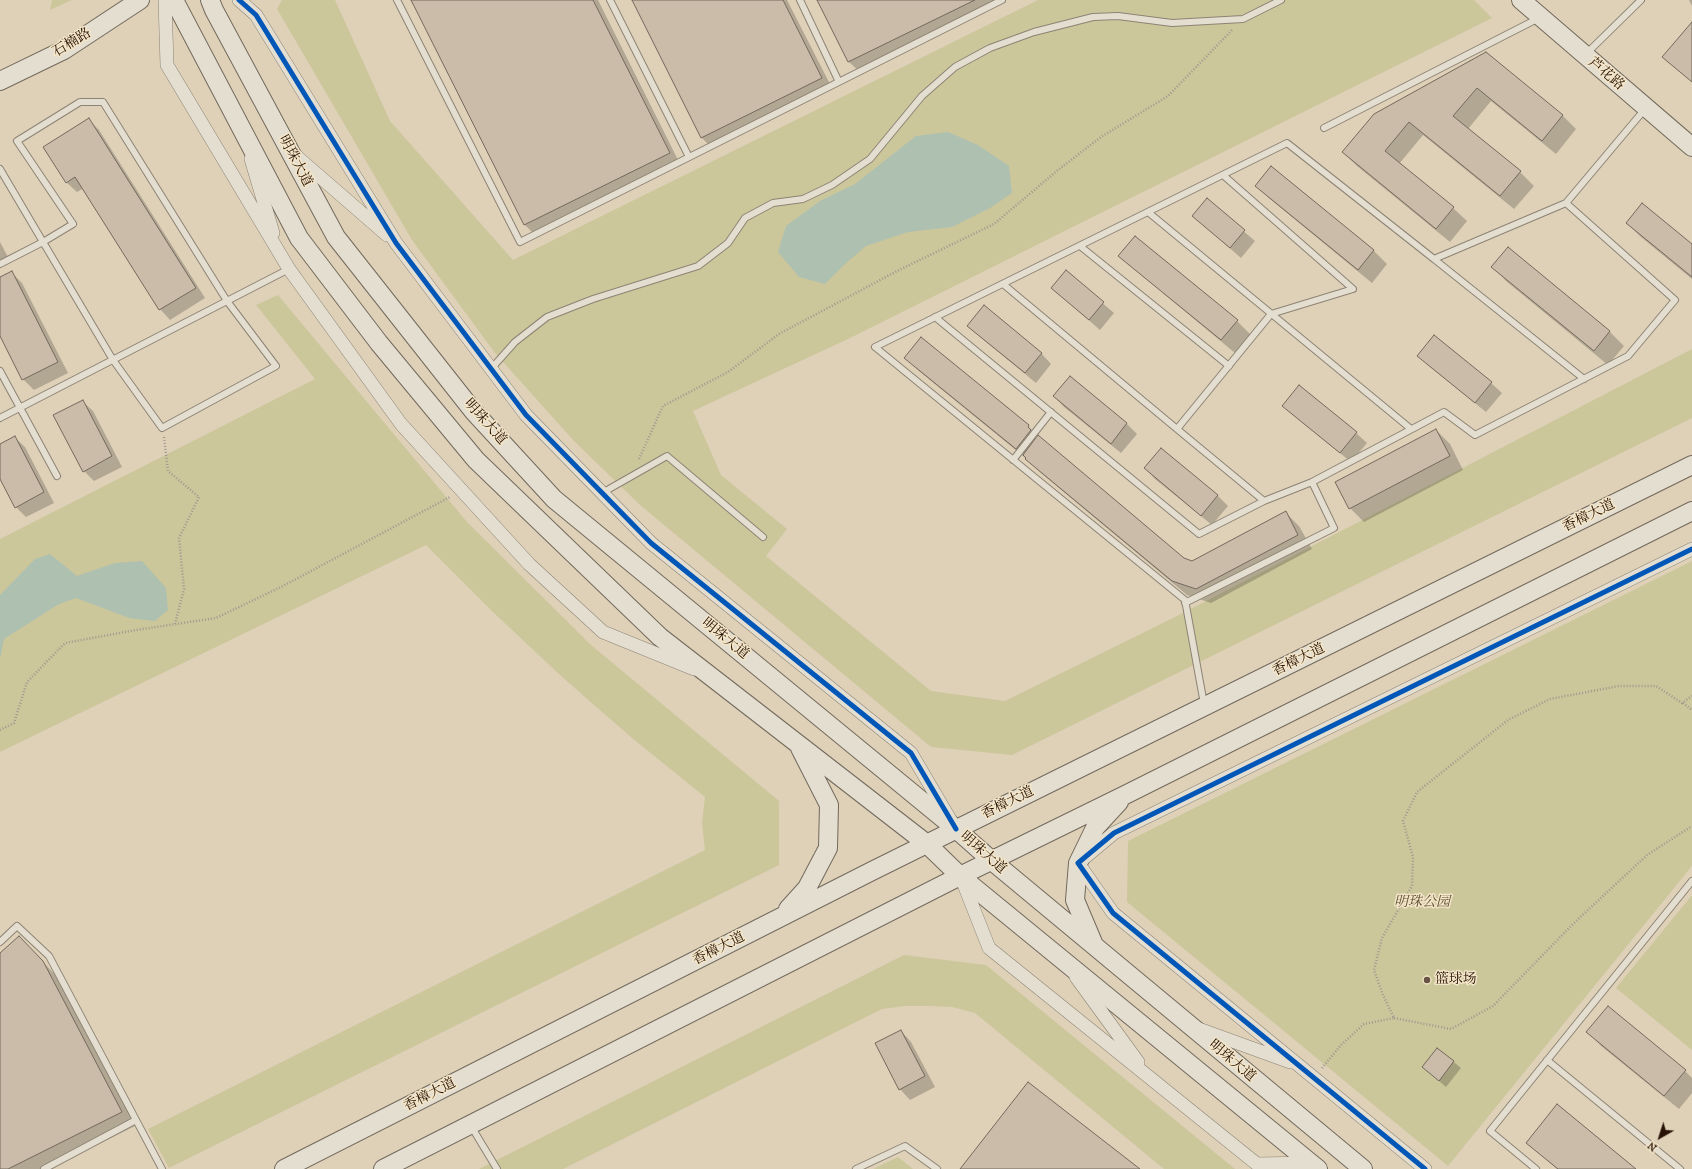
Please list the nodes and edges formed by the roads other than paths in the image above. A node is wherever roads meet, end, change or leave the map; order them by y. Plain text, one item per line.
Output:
1 (140, 0) edge
2 (165, 0) edge
3 (174, 0) edge
4 (210, 0) edge
5 (239, 0) edge
6 (397, 0) edge
7 (610, 0) edge
8 (800, 0) edge
9 (1002, 0) edge
10 (1281, 0) edge
11 (1521, 0) edge
12 (1641, 0) edge
13 (1540, 17) junction
14 (1585, 55) junction
15 (0, 81) edge
16 (839, 82) junction
17 (1646, 108) junction
18 (1324, 128) dead end
19 (242, 129) junction
20 (1692, 147) edge
21 (290, 152) junction
22 (689, 157) junction
23 (0, 169) edge
24 (1223, 175) junction
25 (1566, 203) junction
26 (1148, 212) junction
27 (43, 242) junction
28 (396, 243) junction
29 (1080, 246) junction
30 (278, 251) junction
31 (1434, 260) junction
32 (0, 264) edge
33 (289, 269) junction
34 (1003, 284) junction
35 (227, 301) junction
36 (1271, 314) junction
37 (935, 317) junction
38 (113, 360) junction
39 (1228, 366) junction
40 (491, 369) junction
41 (0, 371) edge
42 (1584, 379) junction
43 (20, 408) junction
44 (1051, 412) junction
45 (0, 418) edge
46 (1177, 429) junction
47 (1411, 429) junction
48 (1013, 460) junction
49 (1692, 465) edge
50 (58, 476) dead end
51 (1312, 482) junction
52 (602, 493) junction
53 (1264, 501) junction
54 (1692, 511) edge
55 (763, 537) dead end
56 (1692, 549) edge
57 (1185, 603) junction
58 (710, 676) junction
59 (1205, 706) junction
60 (798, 744) junction
61 (1125, 795) junction
62 (956, 829) junction
63 (927, 844) junction
64 (991, 860) junction
65 (1078, 863) junction
66 (960, 876) junction
67 (1692, 881) edge
68 (782, 917) junction
69 (0, 942) edge
70 (1096, 948) junction
71 (1066, 963) junction
72 (1190, 1026) junction
73 (1547, 1060) junction
74 (1299, 1066) junction
75 (1147, 1076) junction
76 (136, 1120) junction
77 (470, 1125) junction
78 (1314, 1166) edge
79 (1258, 1167) edge
80 (44, 1169) edge
81 (162, 1169) edge
82 (284, 1169) edge
83 (383, 1169) edge
84 (497, 1169) edge
85 (856, 1169) edge
86 (937, 1169) edge
87 (1363, 1169) edge
88 (1425, 1169) edge
89 (1536, 1169) edge
90 (1680, 1169) edge

1 - 15 main road, 石楠路
2 - 30 street
3 - 19 main road, 明珠大道
4 - 21 main road, 明珠大道
5 - 28 street
6 - 22 lane
7 - 22 lane
8 - 16 lane
9 - 16 lane
10 - 40 lane
11 - 13 main road, 芦花路
12 - 14 lane
13 - 14 main road, 芦花路
13 - 18 lane
14 - 17 main road, 芦花路
16 - 22 lane
17 - 20 main road, 芦花路
17 - 25 lane
19 - 30 street
19 - 58 main road, 明珠大道
21 - 28 street
21 - 62 main road, 明珠大道
23 - 27 lane
24 - 26 lane
24 - 31 lane
24 - 36 lane
25 - 31 lane
25 - 42 lane
26 - 29 lane
26 - 36 lane
27 - 32 lane
27 - 35 lane
27 - 38 lane
28 - 40 street
29 - 34 lane
29 - 39 lane
30 - 33 street
31 - 42 lane
33 - 35 lane
33 - 58 street
34 - 37 lane
34 - 46 lane
35 - 38 lane
35 - 38 lane
36 - 39 lane
36 - 47 lane
37 - 44 lane
37 - 48 lane
38 - 43 lane
39 - 46 lane
40 - 52 street
41 - 43 lane
42 - 47 lane
43 - 45 lane
43 - 50 lane
44 - 48 lane
44 - 53 lane
46 - 53 lane
47 - 51 lane
48 - 57 lane
49 - 59 main road, 香樟大道
51 - 53 lane
51 - 57 lane
52 - 55 lane
52 - 62 street
54 - 61 main road
56 - 65 street
57 - 59 lane
58 - 60 main road, 明珠大道
59 - 62 main road, 香樟大道
60 - 63 main road, 明珠大道
60 - 68 main road
61 - 64 main road
61 - 65 main road
62 - 63 main road, 香樟大道
62 - 64 main road, 明珠大道
63 - 66 main road, 明珠大道
63 - 68 main road, 香樟大道
64 - 66 main road
64 - 70 main road, 明珠大道
65 - 70 main road
65 - 74 street
66 - 71 main road, 明珠大道
66 - 75 street
66 - 77 main road
67 - 73 lane
68 - 82 main road, 香樟大道
69 - 76 lane
70 - 72 main road, 明珠大道
71 - 75 street
71 - 78 main road, 明珠大道
72 - 74 street
72 - 87 main road, 明珠大道
73 - 89 lane
73 - 90 lane
74 - 88 street
75 - 79 street
76 - 80 lane
76 - 81 lane
77 - 83 main road
77 - 84 lane
78 - 79 street
85 - 86 lane

